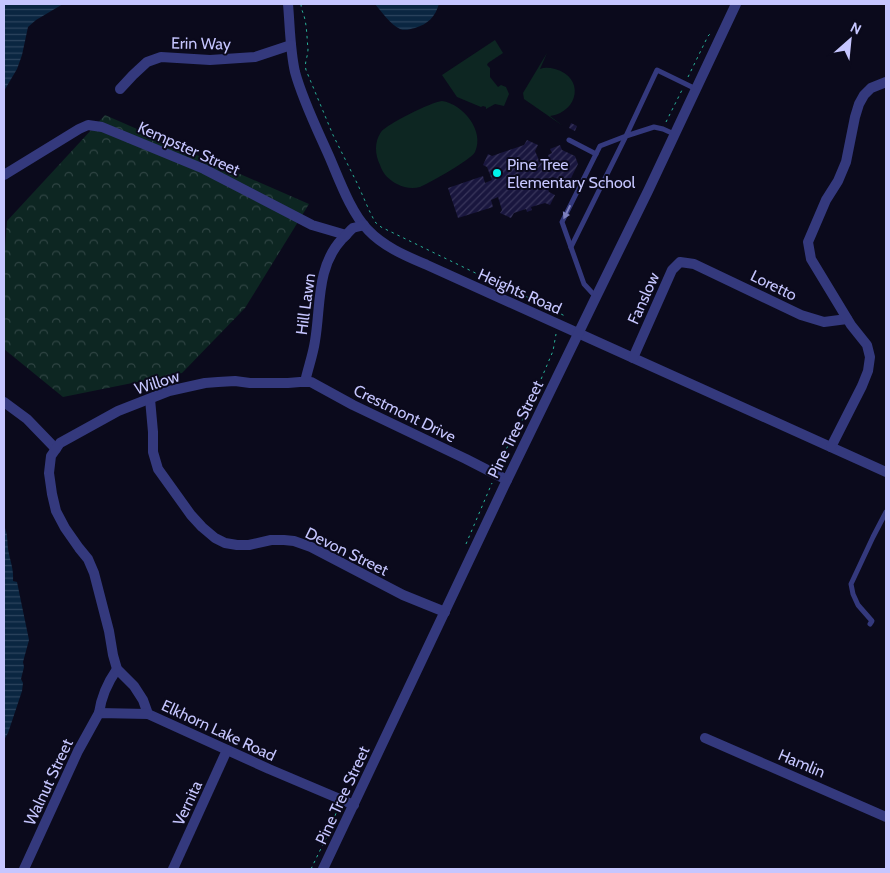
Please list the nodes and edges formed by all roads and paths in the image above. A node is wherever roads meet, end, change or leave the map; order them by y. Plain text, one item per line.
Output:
1 (288, 4) edge
2 (301, 4) edge
3 (736, 4) edge
4 (713, 32) dead end
5 (291, 45) junction
6 (886, 82) edge
7 (685, 84) junction
8 (120, 89) dead end
9 (696, 89) junction
10 (663, 129) junction
11 (674, 134) junction
12 (626, 136) junction
13 (569, 140) dead end
14 (596, 154) junction
15 (4, 176) edge
16 (364, 225) junction
17 (346, 235) junction
18 (571, 247) junction
19 (690, 263) joint
20 (596, 297) junction
21 (847, 319) junction
22 (560, 326) junction
23 (578, 334) junction
24 (633, 358) junction
25 (305, 382) junction
26 (288, 383) joint
27 (150, 399) junction
28 (5, 405) edge
29 (831, 447) junction
30 (56, 449) junction
31 (886, 472) edge
32 (495, 474) junction
33 (507, 480) junction
34 (886, 512) edge
35 (466, 544) dead end
36 (444, 612) junction
37 (870, 624) dead end
38 (117, 669) junction
39 (99, 713) junction
40 (148, 714) junction
41 (705, 738) dead end
42 (227, 750) junction
43 (342, 800) junction
44 (354, 805) junction
45 (886, 817) edge
46 (24, 868) edge
47 (173, 869) edge
48 (311, 869) edge
49 (323, 869) edge

1 - 5 street, Heights Road
2 - 22 path
3 - 9 street, Pine Tree Street
4 - 7 path
5 - 8 street, Erin Way
5 - 16 street, Heights Road
6 - 21 street
7 - 9 lane
7 - 10 path
7 - 12 lane
9 - 11 street, Pine Tree Street
10 - 11 lane
10 - 12 lane
11 - 20 street, Pine Tree Street
12 - 14 lane
12 - 18 lane
13 - 14 lane
14 -> 18 lane
15 - 17 street, Kempster Street
16 - 17 street
16 - 22 street, Heights Road
17 - 25 street, Hill Lawn
18 - 20 lane
19 - 21 street, Loretto
19 - 24 street, Fanslow
20 - 23 street, Pine Tree Street
21 - 29 street
22 - 23 street, Heights Road
22 - 32 path
23 - 24 street, Heights Road
23 - 33 street, Pine Tree Street
24 - 29 street, Heights Road
25 - 26 street, Crestmont Drive
25 - 32 street, Crestmont Drive
26 - 27 street, Willow
27 - 30 street, Willow
27 - 36 street, Devon Street
28 - 30 street
29 - 31 street, Heights Road
30 - 38 street
32 - 33 street, Crestmont Drive
32 - 35 path
33 - 36 street, Pine Tree Street
34 - 37 lane
36 - 44 street, Pine Tree Street
38 - 39 street, Walnut Street
38 - 40 street, Elkhorn Lake Road
39 - 40 street
39 - 46 street, Walnut Street
40 - 42 street, Elkhorn Lake Road
41 - 45 street, Hamlin
42 - 43 street, Elkhorn Lake Road
42 - 47 street, Vernita
43 - 44 street, Elkhorn Lake Road
43 - 48 path
44 - 49 street, Pine Tree Street

